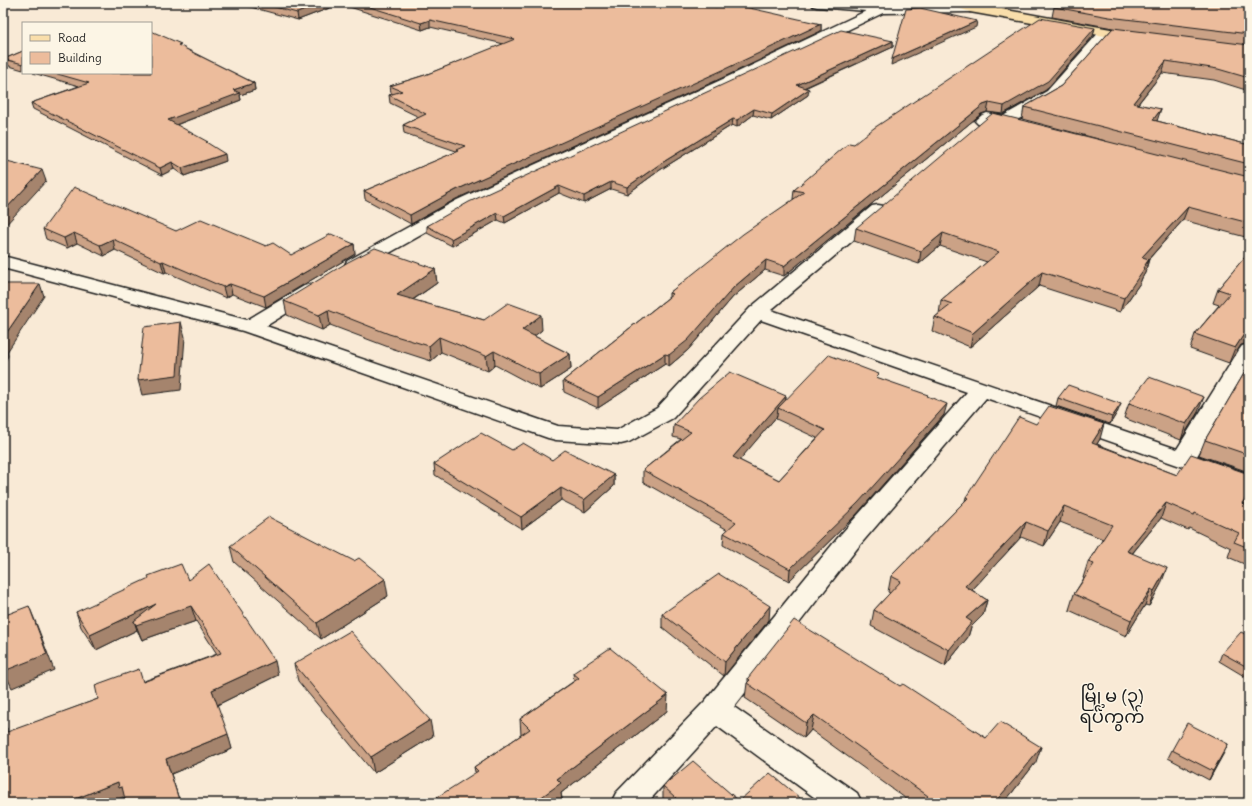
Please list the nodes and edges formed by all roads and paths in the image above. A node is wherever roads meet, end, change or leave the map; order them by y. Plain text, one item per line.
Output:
1 (817, 3) edge
2 (957, 3) edge
3 (970, 8) junction
4 (881, 9) junction
5 (1106, 33) junction
6 (1151, 39) edge
7 (1005, 121) junction
8 (1028, 127) edge
9 (969, 133) edge
10 (890, 200) edge
11 (3, 262) edge
12 (342, 271) edge
13 (323, 283) edge
14 (757, 312) junction
15 (250, 327) junction
16 (1249, 350) edge
17 (982, 389) junction
18 (1183, 459) junction
19 (1249, 482) edge
20 (715, 708) junction
21 (628, 803) edge
22 (846, 803) edge

1 - 4 street
2 - 3 main road
3 - 4 street
3 - 5 main road
4 - 12 street
5 - 6 main road
5 - 7 street
7 - 8 street
7 - 9 street
10 - 14 street
11 - 15 street
13 - 15 street
14 - 15 street
14 - 17 street
16 - 18 street
17 - 18 street
17 - 20 street
18 - 19 street
20 - 21 street
20 - 22 street

